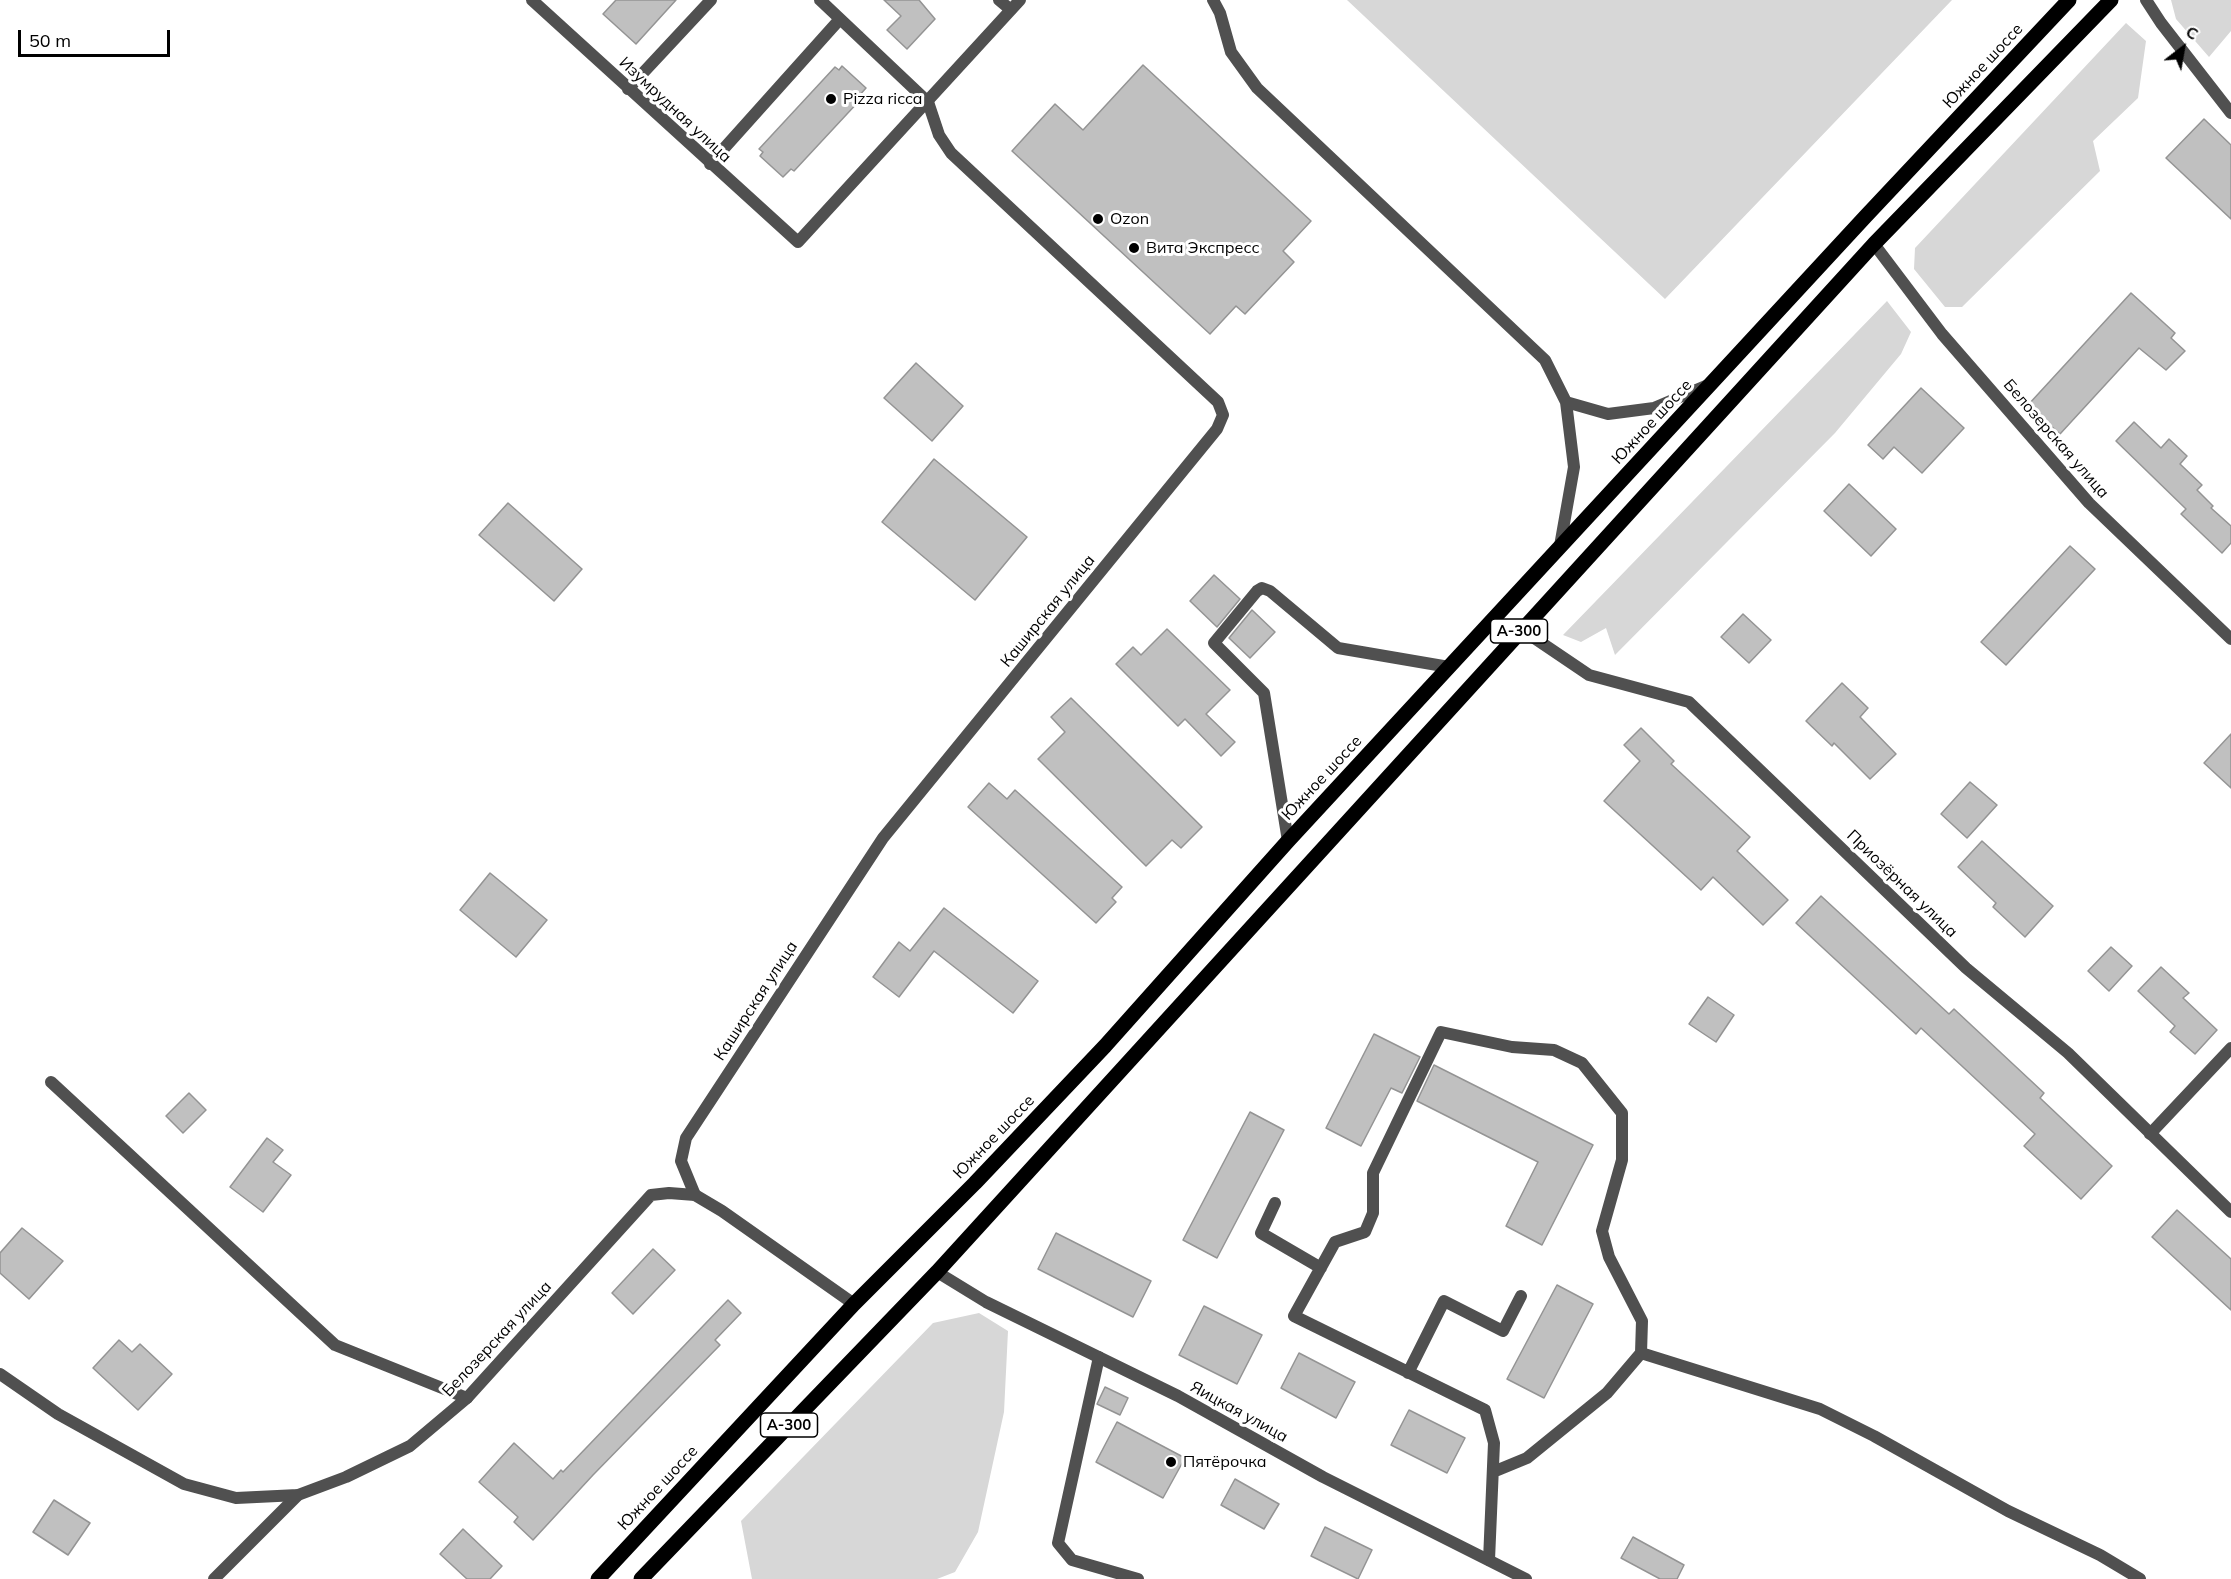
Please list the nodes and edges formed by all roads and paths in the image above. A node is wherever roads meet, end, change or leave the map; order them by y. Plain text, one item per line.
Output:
1 (532, 0) edge
2 (711, 0) edge
3 (820, 0) edge
4 (999, 0) edge
5 (1020, 0) edge
6 (1213, 0) edge
7 (2069, 0) edge
8 (2111, 0) edge
9 (2146, 0) edge
10 (1011, 10) junction
11 (840, 19) junction
12 (628, 89) junction
13 (928, 102) junction
14 (2231, 113) edge
15 (710, 164) junction
16 (1874, 244) junction
17 (1711, 384) junction
18 (1566, 402) junction
19 (1560, 548) junction
20 (1521, 629) junction
21 (2231, 639) edge
22 (1449, 667) junction
23 (1288, 841) junction
24 (2231, 1048) edge
25 (51, 1082) dead end
26 (2150, 1134) junction
27 (694, 1196) junction
28 (1275, 1203) dead end
29 (2231, 1212) edge
30 (1321, 1268) junction
31 (937, 1272) junction
32 (1521, 1296) dead end
33 (854, 1304) junction
34 (1641, 1353) junction
35 (1099, 1357) junction
36 (1408, 1373) junction
37 (0, 1374) edge
38 (467, 1398) junction
39 (1493, 1472) junction
40 (298, 1495) junction
41 (1490, 1560) junction
42 (214, 1579) edge
43 (598, 1579) edge
44 (641, 1579) edge
45 (1138, 1579) edge
46 (1526, 1579) edge
47 (2140, 1579) edge

1 - 12 street, Изумрудная улица
2 - 12 street
3 - 11 street
4 - 10 street
5 - 10 street
6 - 18 street
7 - 17 main road, Южное шоссе / А-300
8 - 16 main road, А-300
9 - 14 street
10 - 13 street
11 - 13 street
11 - 15 street
12 - 15 street, Изумрудная улица
13 - 15 street, Изумрудная улица
13 - 27 street, Каширская улица
16 - 20 main road, А-300
16 - 21 street, Белозерская улица
17 - 18 street
17 - 19 main road, Южное шоссе / А-300
18 - 19 street
19 - 22 main road, Южное шоссе / А-300
20 - 26 street, Приозёрная улица
20 - 31 main road, А-300
22 - 23 main road, Южное шоссе / А-300
22 - 23 street
23 - 33 main road, Южное шоссе / А-300
24 - 26 street
25 - 38 street
26 - 29 street, Приозёрная улица
27 - 33 street, Белозерская улица
27 - 38 street, Белозерская улица
28 - 30 street
30 - 34 street
30 - 36 street
31 - 35 street, Яицкая улица
31 - 44 main road, А-300
32 - 36 street
33 - 43 main road, Южное шоссе / А-300
34 - 39 street
34 - 47 street
35 - 41 street, Яицкая улица
35 - 45 street
36 - 39 street
37 - 40 street, Белозерская улица
38 - 40 street, Белозерская улица
39 - 41 street
40 - 42 street
41 - 46 street, Яицкая улица

